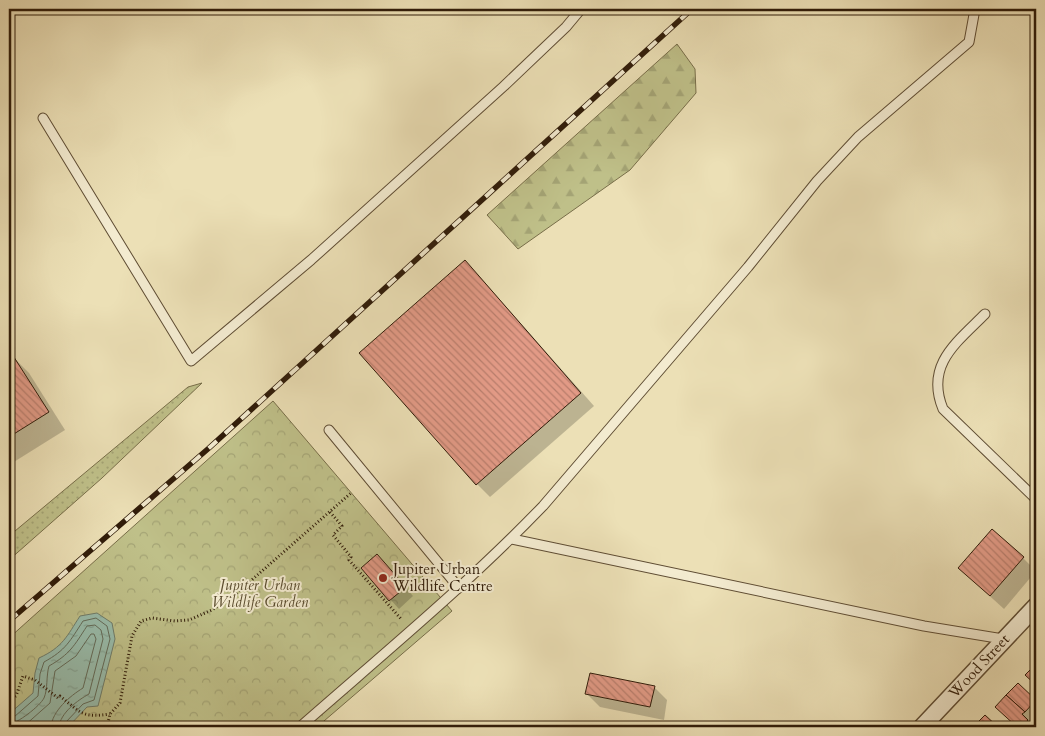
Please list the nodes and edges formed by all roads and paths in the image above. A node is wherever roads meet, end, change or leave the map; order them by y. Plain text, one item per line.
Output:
1 (581, 9) edge
2 (975, 9) edge
3 (43, 118) dead end
4 (985, 314) dead end
5 (329, 430) dead end
6 (351, 493) dead end
7 (1036, 499) edge
8 (330, 512) junction
9 (512, 539) junction
10 (459, 588) junction
11 (1036, 606) edge
12 (411, 630) junction
13 (1003, 639) junction
14 (9, 700) edge
15 (110, 714) junction
16 (926, 726) edge
17 (107, 727) edge
18 (300, 727) edge

1 - 3 lane
2 - 9 lane
4 - 7 lane
5 - 10 lane
6 - 8 path
8 - 12 path
8 - 15 path
9 - 10 lane
9 - 13 lane
10 - 12 lane
11 - 13 street, Wood Street
12 - 18 lane
13 - 16 street, Wood Street
14 - 15 path
15 - 17 path

